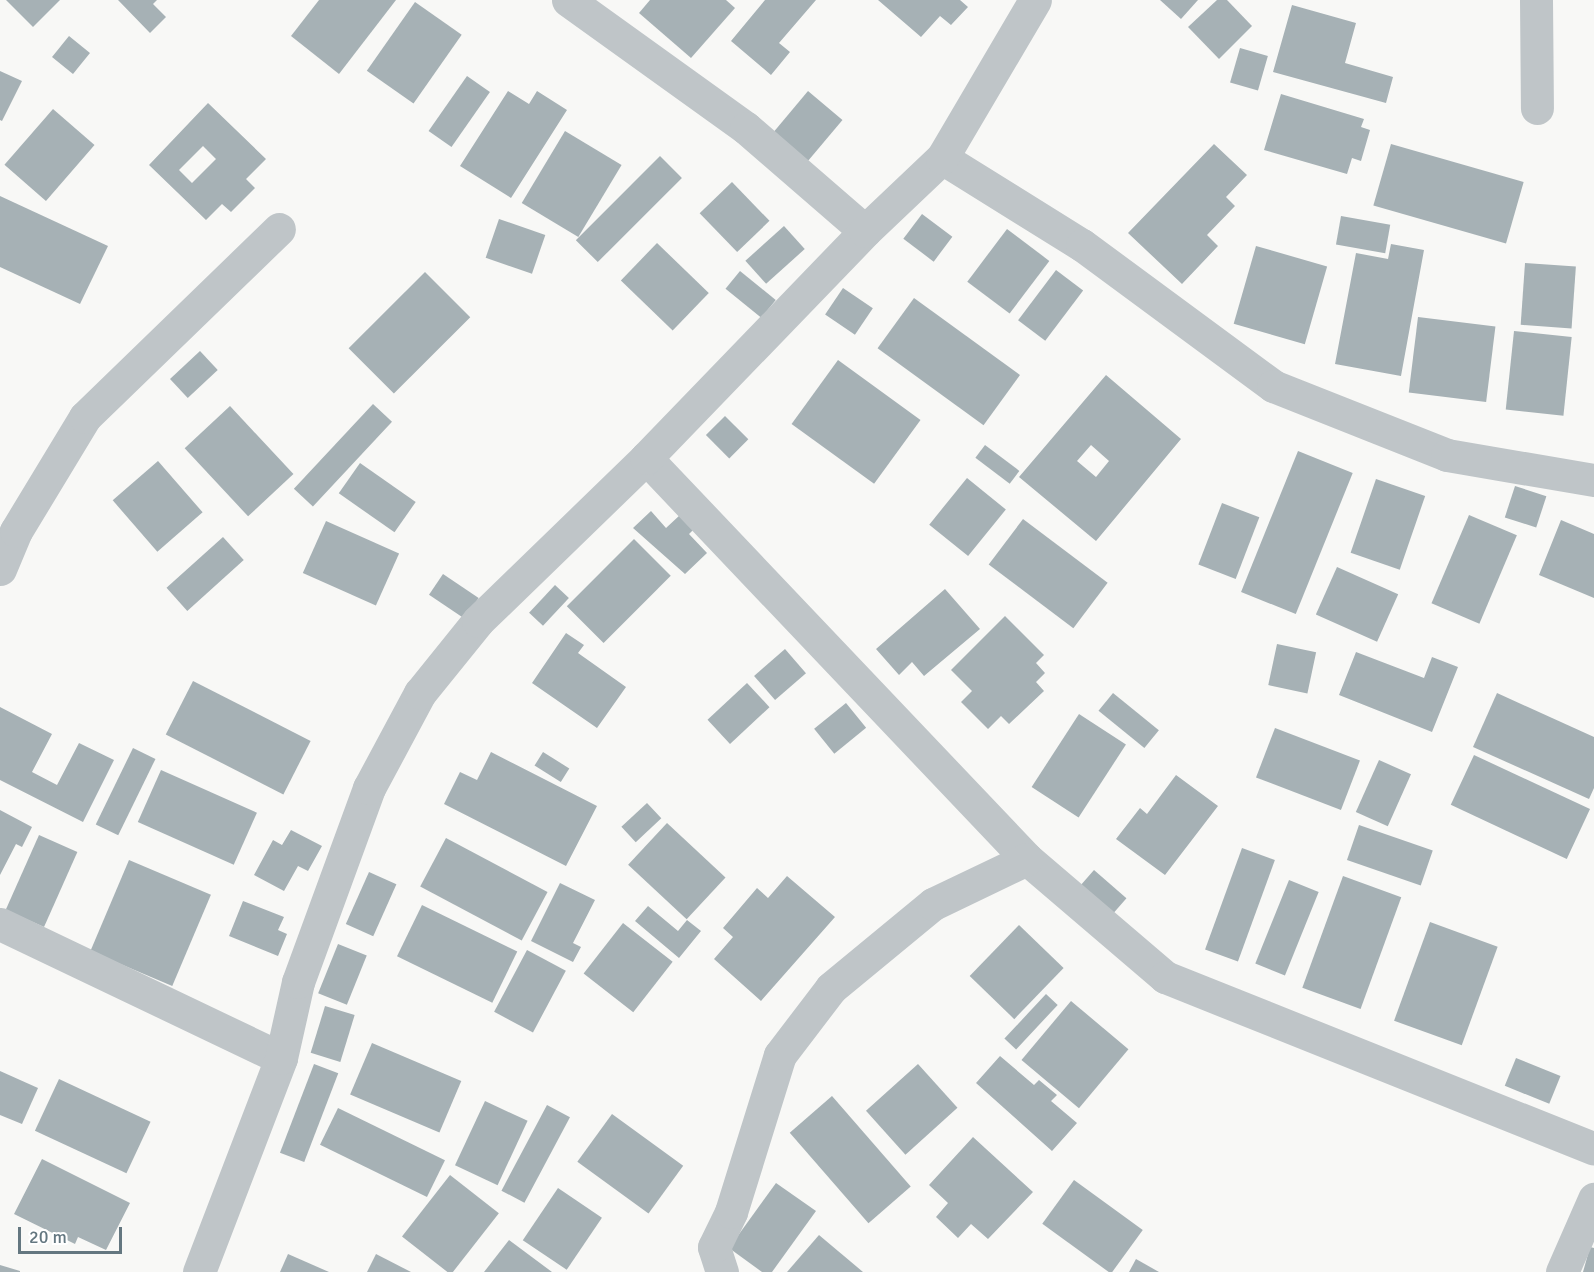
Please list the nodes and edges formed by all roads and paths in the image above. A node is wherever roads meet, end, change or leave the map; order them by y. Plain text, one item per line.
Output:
1 (568, 0) edge
2 (1035, 0) edge
3 (1536, 0) edge
4 (1537, 108) dead end
5 (942, 158) junction
6 (279, 230) dead end
7 (865, 231) junction
8 (646, 458) junction
9 (1594, 480) edge
10 (8, 527) edge
11 (0, 569) edge
12 (1027, 859) junction
13 (0, 924) edge
14 (281, 1058) junction
15 (1594, 1149) edge
16 (1594, 1199) edge
17 (199, 1272) edge
18 (722, 1272) edge
19 (1562, 1272) edge

1 - 7 street
2 - 5 street
3 - 4 street
5 - 7 street
5 - 9 street
6 - 10 street
7 - 8 street
8 - 12 street
8 - 14 street
10 - 11 street
12 - 15 street
12 - 18 street
13 - 14 street
14 - 17 street
16 - 19 street

